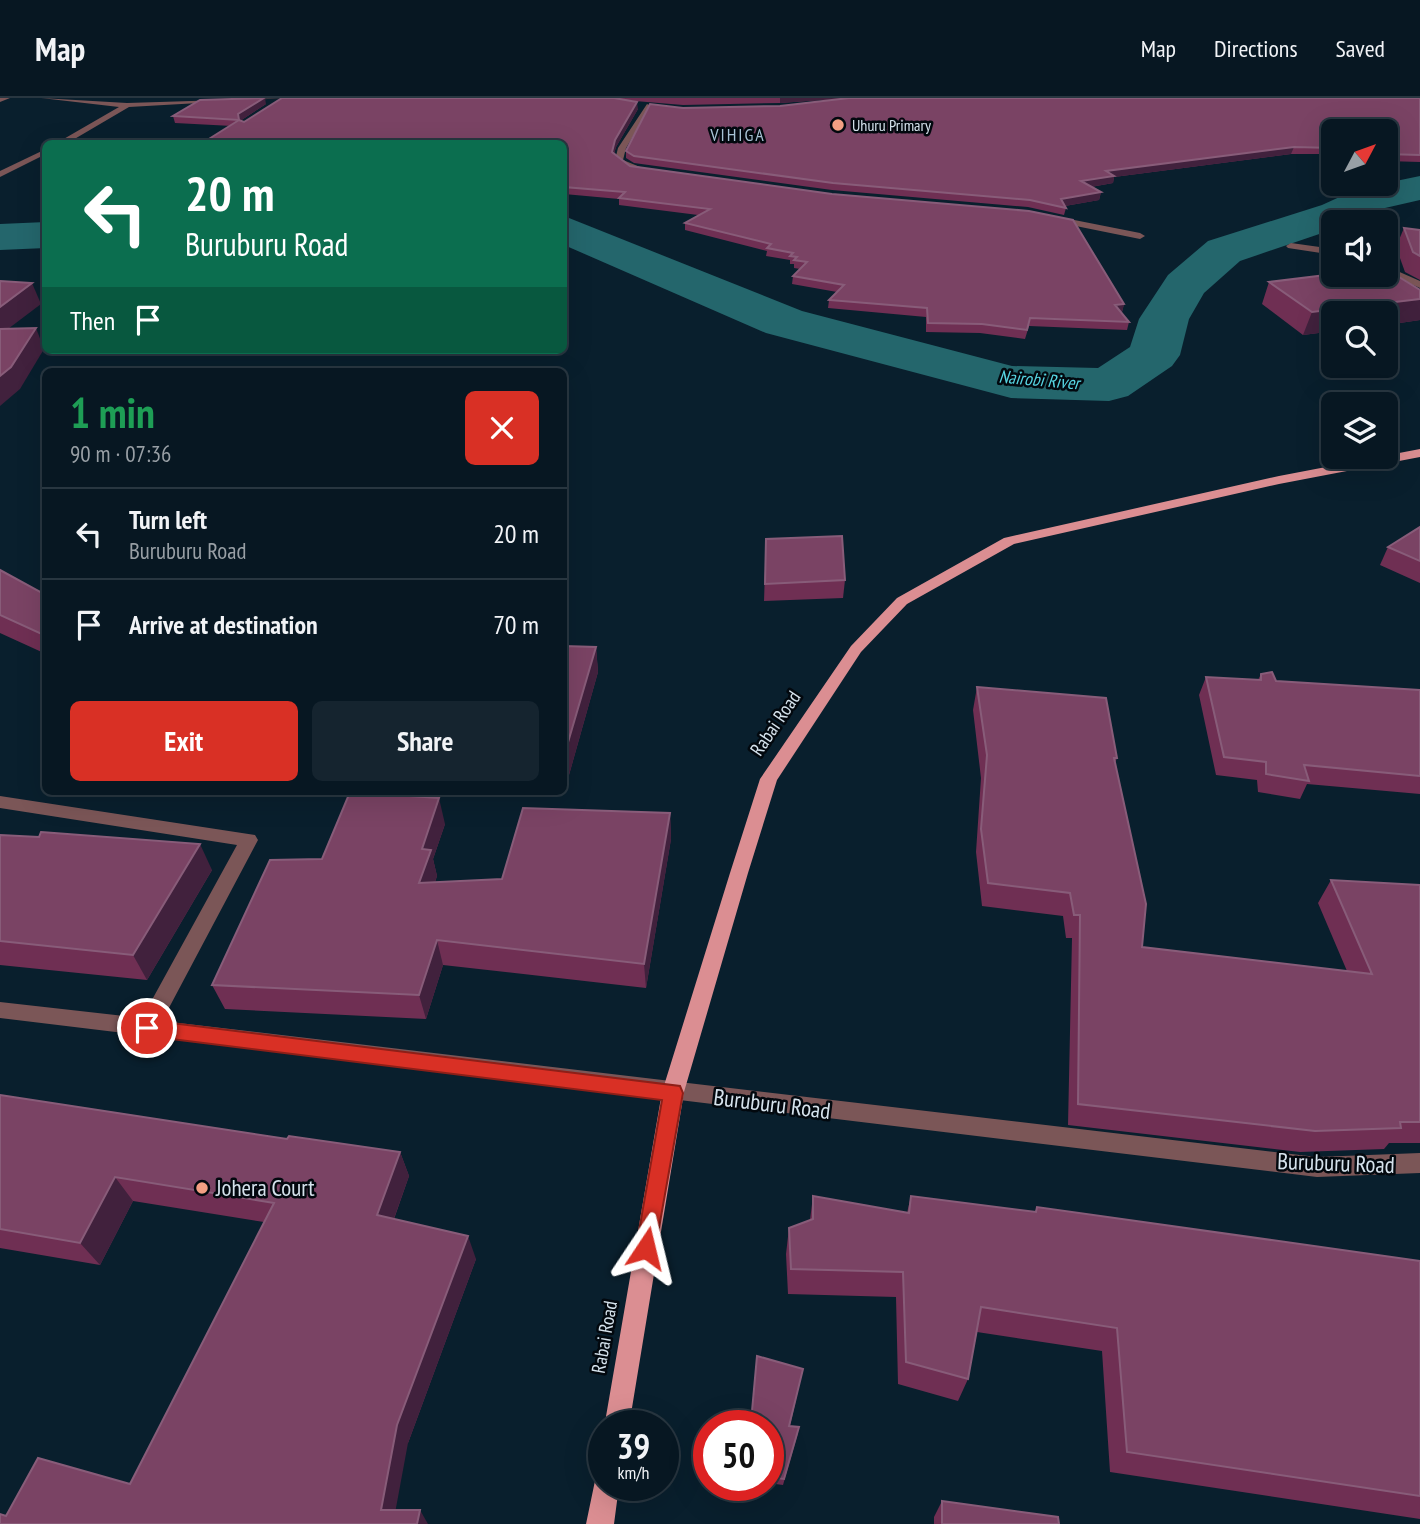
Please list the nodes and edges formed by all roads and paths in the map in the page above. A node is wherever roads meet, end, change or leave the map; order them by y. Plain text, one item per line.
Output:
1 (6, 98) edge
2 (45, 98) edge
3 (284, 98) edge
4 (0, 100) edge
5 (127, 105) junction
6 (634, 105) edge
7 (264, 112) edge
8 (66, 140) edge
9 (42, 153) edge
10 (646, 171) edge
11 (0, 174) edge
12 (1040, 216) edge
13 (1140, 236) dead end
14 (1291, 246) dead end
15 (1321, 250) edge
16 (1398, 275) edge
17 (1420, 285) edge
18 (1420, 453) edge
19 (0, 802) edge
20 (0, 1010) edge
21 (147, 1028) junction
22 (673, 1093) junction
23 (1420, 1163) edge
24 (619, 1410) edge
25 (604, 1501) edge
26 (600, 1524) edge

1 - 4 street
2 - 5 street
3 - 5 street
3 - 7 street
5 - 8 street
6 - 10 street
9 - 11 street
12 - 13 street
14 - 15 street
16 - 17 street
18 - 22 main road, Rabai Road
19 - 21 street
20 - 21 street, Buruburu Road
21 - 22 street, Buruburu Road
22 - 23 street, Buruburu Road
22 - 24 main road, Rabai Road
25 - 26 main road

